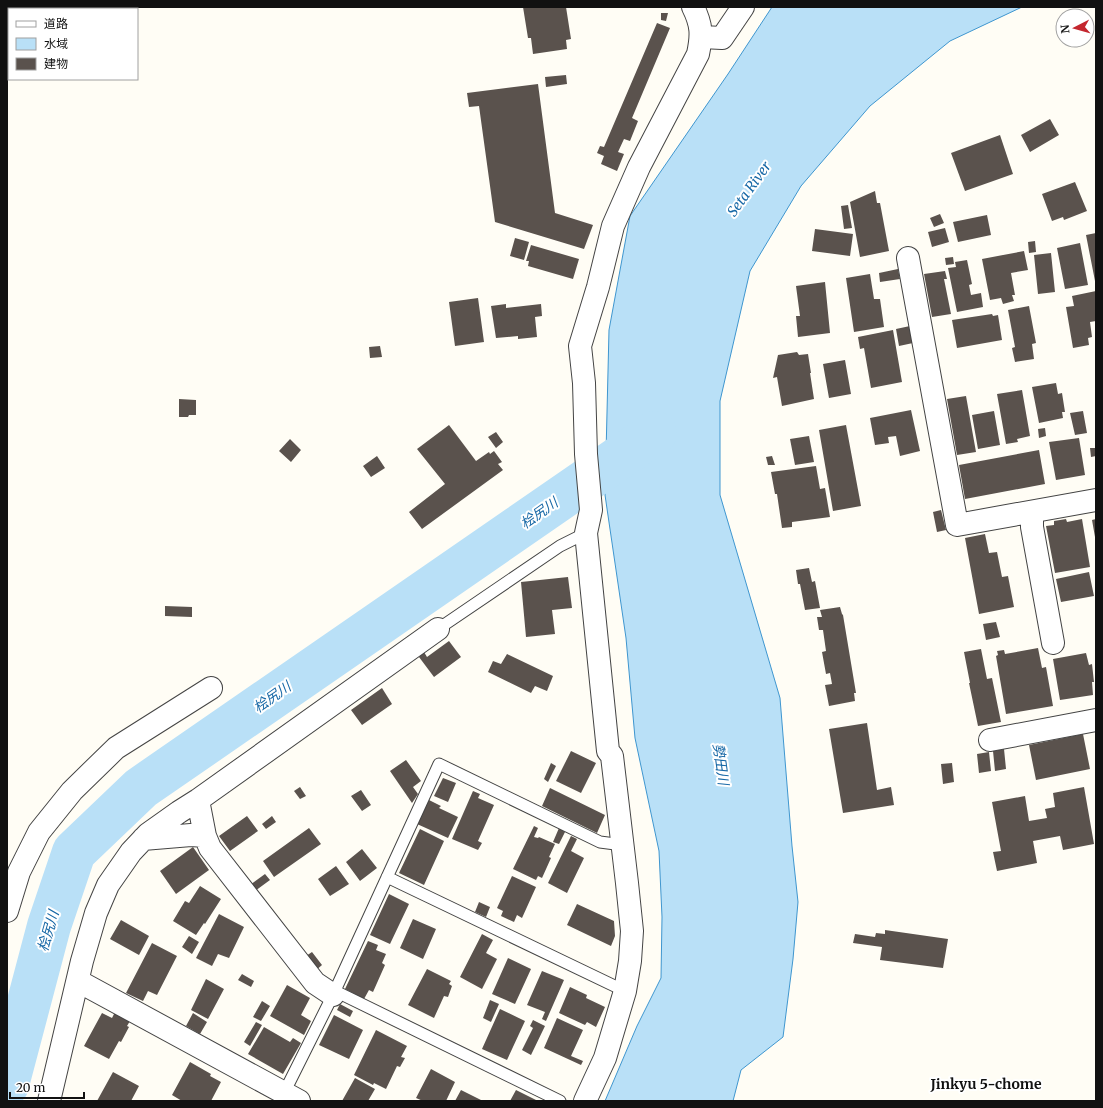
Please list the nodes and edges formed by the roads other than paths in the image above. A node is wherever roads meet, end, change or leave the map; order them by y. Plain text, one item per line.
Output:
1 (694, 7) edge
2 (743, 7) edge
3 (702, 37) junction
4 (908, 258) dead end
5 (1096, 500) edge
6 (1032, 512) junction
7 (586, 533) junction
8 (438, 629) joint
9 (1053, 643) dead end
10 (211, 688) dead end
11 (1096, 720) edge
12 (990, 740) dead end
13 (198, 800) junction
14 (205, 836) junction
15 (143, 839) junction
16 (623, 845) junction
17 (387, 877) junction
18 (7, 910) edge
19 (78, 981) junction
20 (625, 991) junction
21 (334, 993) junction
22 (287, 1098) edge
23 (54, 1099) edge
24 (560, 1101) edge
25 (584, 1101) edge

1 - 3 street
2 - 3 street
3 - 7 street
4 - 6 street
5 - 6 street
6 - 9 street
7 - 8 lane
7 - 16 street
8 - 13 street
10 - 18 street
11 - 12 street
13 - 14 street
13 - 15 street
14 - 15 street
14 - 21 street
15 - 19 street
16 - 17 lane
16 - 20 street
17 - 20 lane
17 - 21 lane
19 - 22 street
19 - 23 street
20 - 25 street
21 - 22 lane
21 - 24 lane

